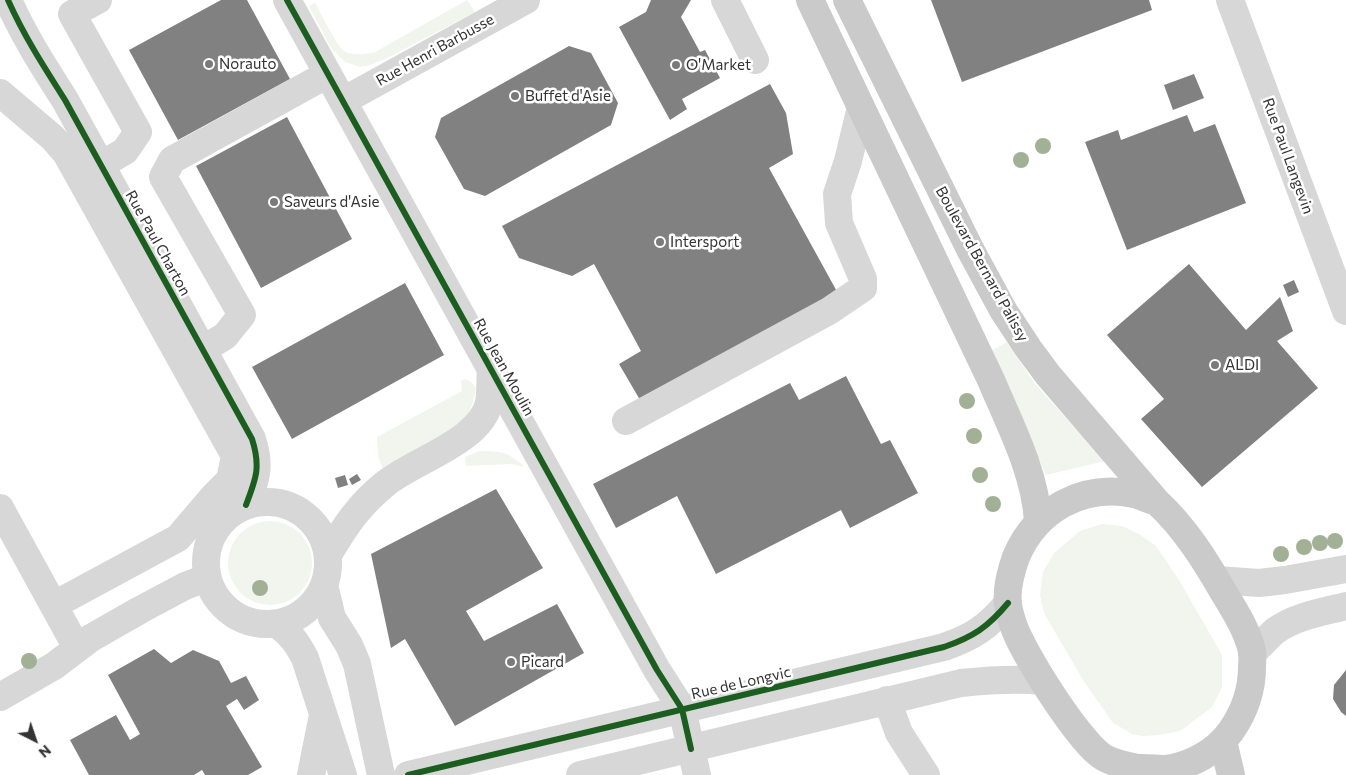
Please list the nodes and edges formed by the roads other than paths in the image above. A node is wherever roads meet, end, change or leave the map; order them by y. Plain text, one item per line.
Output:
1 (8, 0) edge
2 (98, 0) edge
3 (287, 0) edge
4 (526, 0) edge
5 (725, 0) edge
6 (810, 0) edge
7 (848, 0) edge
8 (1230, 0) edge
9 (66, 7) edge
10 (755, 60) dead end
11 (328, 74) junction
12 (0, 93) edge
13 (343, 101) junction
14 (861, 107) junction
15 (101, 165) junction
16 (1346, 311) edge
17 (202, 350) junction
18 (491, 368) junction
19 (626, 421) dead end
20 (1157, 502) junction
21 (246, 505) junction
22 (0, 508) edge
23 (1038, 521) junction
24 (328, 555) junction
25 (1346, 569) edge
26 (206, 578) junction
27 (1217, 580) junction
28 (324, 585) junction
29 (1008, 603) junction
30 (54, 605) junction
31 (1346, 606) edge
32 (277, 624) junction
33 (78, 648) junction
34 (1252, 653) junction
35 (1043, 681) junction
36 (0, 697) edge
37 (887, 700) junction
38 (682, 710) junction
39 (323, 714) junction
40 (1224, 741) junction
41 (691, 749) junction
42 (1111, 766) edge
43 (311, 775) edge
44 (343, 775) edge
45 (381, 775) edge
46 (408, 775) edge
47 (580, 775) edge
48 (697, 775) edge
49 (926, 775) edge
50 (1231, 775) edge

1 - 15 street, Rue Paul Charton
2 - 9 street
3 - 11 street, Rue Jean Moulin
4 - 13 street, Rue Henri Barbusse
5 - 10 street
6 - 14 main road
7 - 20 main road, Boulevard Bernard Palissy
8 - 16 street, Rue Paul Langevin
9 - 15 street
11 - 13 street, Rue Jean Moulin
11 - 17 street
12 - 30 street
13 - 18 street, Rue Jean Moulin
14 - 19 street
14 - 23 main road
15 - 17 street, Rue Paul Charton
17 - 21 street, Rue Paul Charton
18 - 24 street
18 - 38 street, Rue Jean Moulin
20 - 23 main road
20 - 27 main road, Boulevard Bernard Palissy
21 - 24 street
21 - 26 street
22 - 30 street
23 - 29 main road
24 - 28 street
25 - 27 street
26 - 32 street
26 - 33 street
27 - 34 main road, Boulevard Bernard Palissy
28 - 32 street
28 - 45 street
29 - 35 main road
29 - 38 street, Rue de Longvic
30 - 33 street
31 - 34 street
32 - 39 street
33 - 36 street
34 - 40 main road, Boulevard Bernard Palissy
35 - 37 street
35 - 42 main road
37 - 41 street
37 - 49 street
38 - 41 street, Rue Jean Moulin
38 - 46 street, Rue de Longvic
39 - 43 street
39 - 44 street
40 - 42 main road, Boulevard Bernard Palissy
40 - 50 main road
41 - 47 street
41 - 48 street, Rue Jean Moulin

